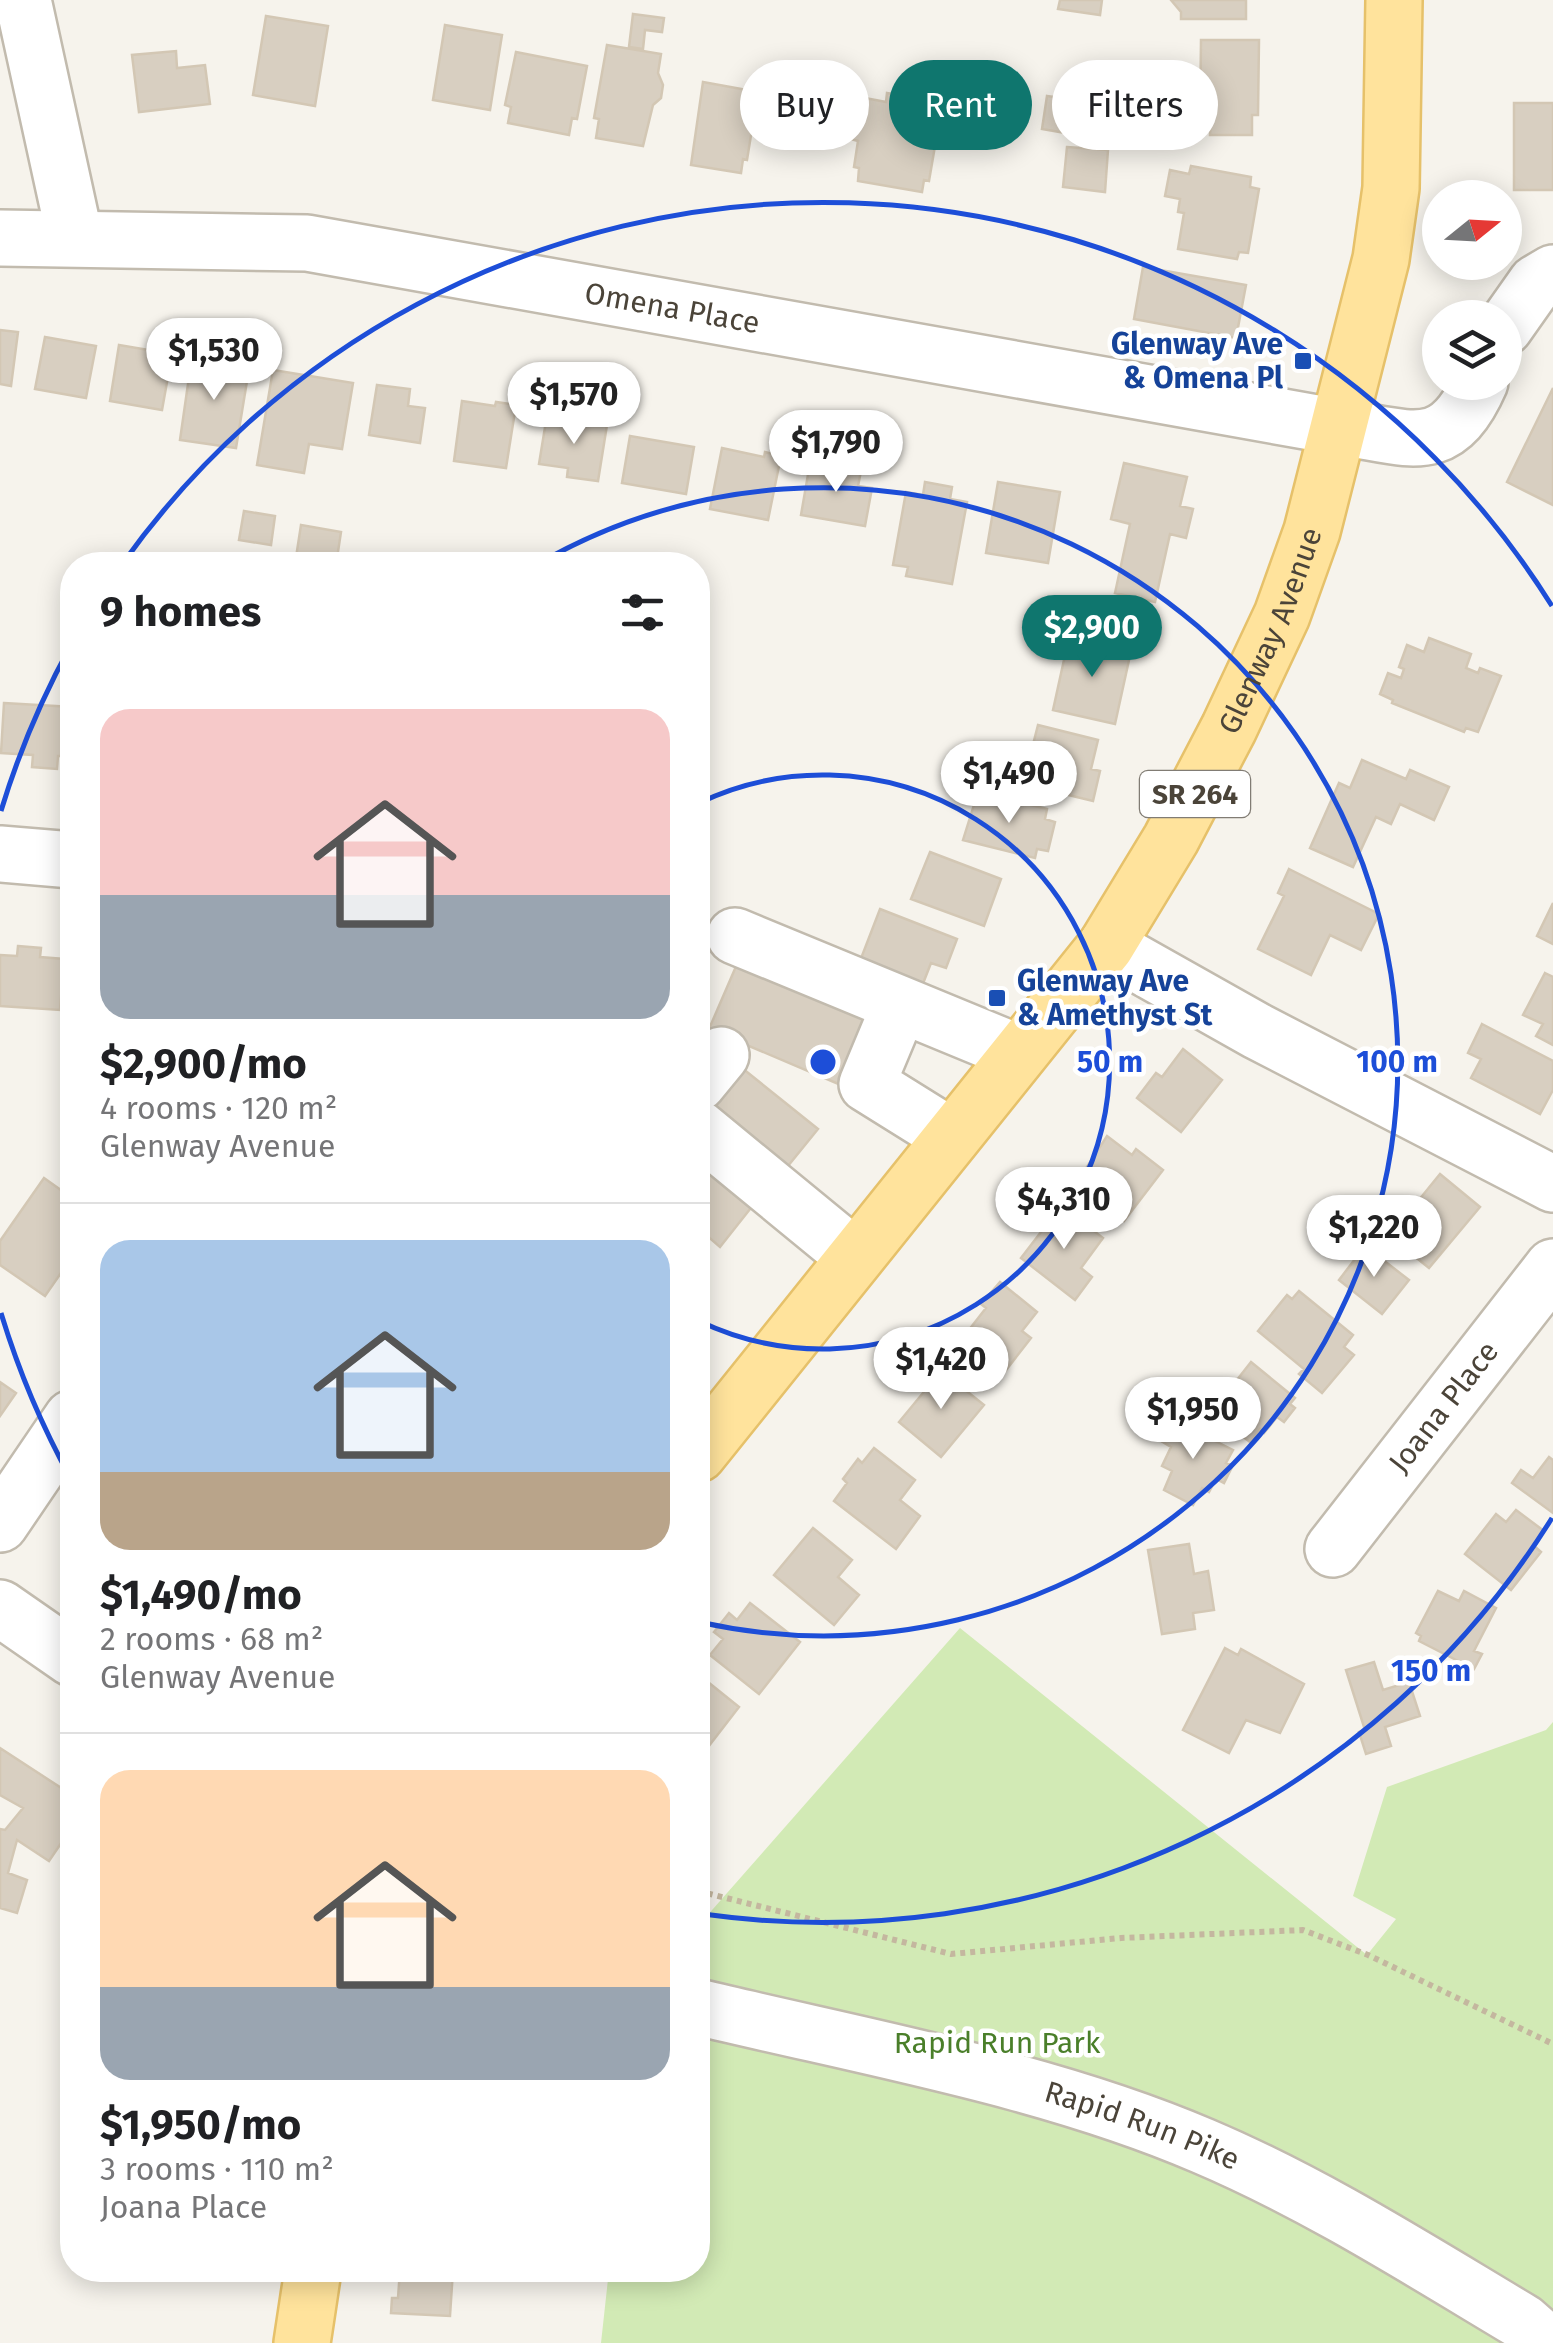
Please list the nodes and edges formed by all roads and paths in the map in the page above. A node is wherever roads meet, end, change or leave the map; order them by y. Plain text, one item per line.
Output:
1 (22, 0) edge
2 (1394, 0) edge
3 (0, 238) edge
4 (75, 238) junction
5 (1553, 274) edge
6 (1522, 303) edge
7 (1470, 400) edge
8 (1340, 428) junction
9 (0, 854) edge
10 (60, 859) edge
11 (735, 936) dead end
12 (1106, 946) junction
13 (900, 1006) junction
14 (1019, 1053) junction
15 (952, 1137) junction
16 (710, 1138) edge
17 (1553, 1184) edge
18 (855, 1257) junction
19 (1553, 1267) edge
20 (60, 1436) edge
21 (710, 1439) edge
22 (0, 1524) edge
23 (1333, 1549) dead end
24 (0, 1608) edge
25 (60, 1650) edge
26 (710, 1894) edge
27 (710, 2010) edge
28 (1553, 2044) edge
29 (311, 2282) edge
30 (302, 2343) edge
31 (1547, 2343) edge

1 - 4 street
2 - 8 main road, Glenway Avenue / SR 264
3 - 4 street, Omena Place
4 - 8 street, Omena Place
5 - 6 street
7 - 8 street, Omena Place
8 - 12 main road, Glenway Avenue / SR 264
9 - 10 street
11 - 13 street
12 - 14 main road, Glenway Avenue / SR 264
12 - 17 street
13 - 14 street
13 - 15 street
14 - 15 main road, Glenway Avenue / SR 264
15 - 18 main road, Glenway Avenue / SR 264
16 - 18 street
18 - 21 main road, Glenway Avenue / SR 264
19 - 23 street, Joana Place
20 - 22 street
24 - 25 street
26 - 28 path
27 - 31 street, Rapid Run Pike
29 - 30 main road

